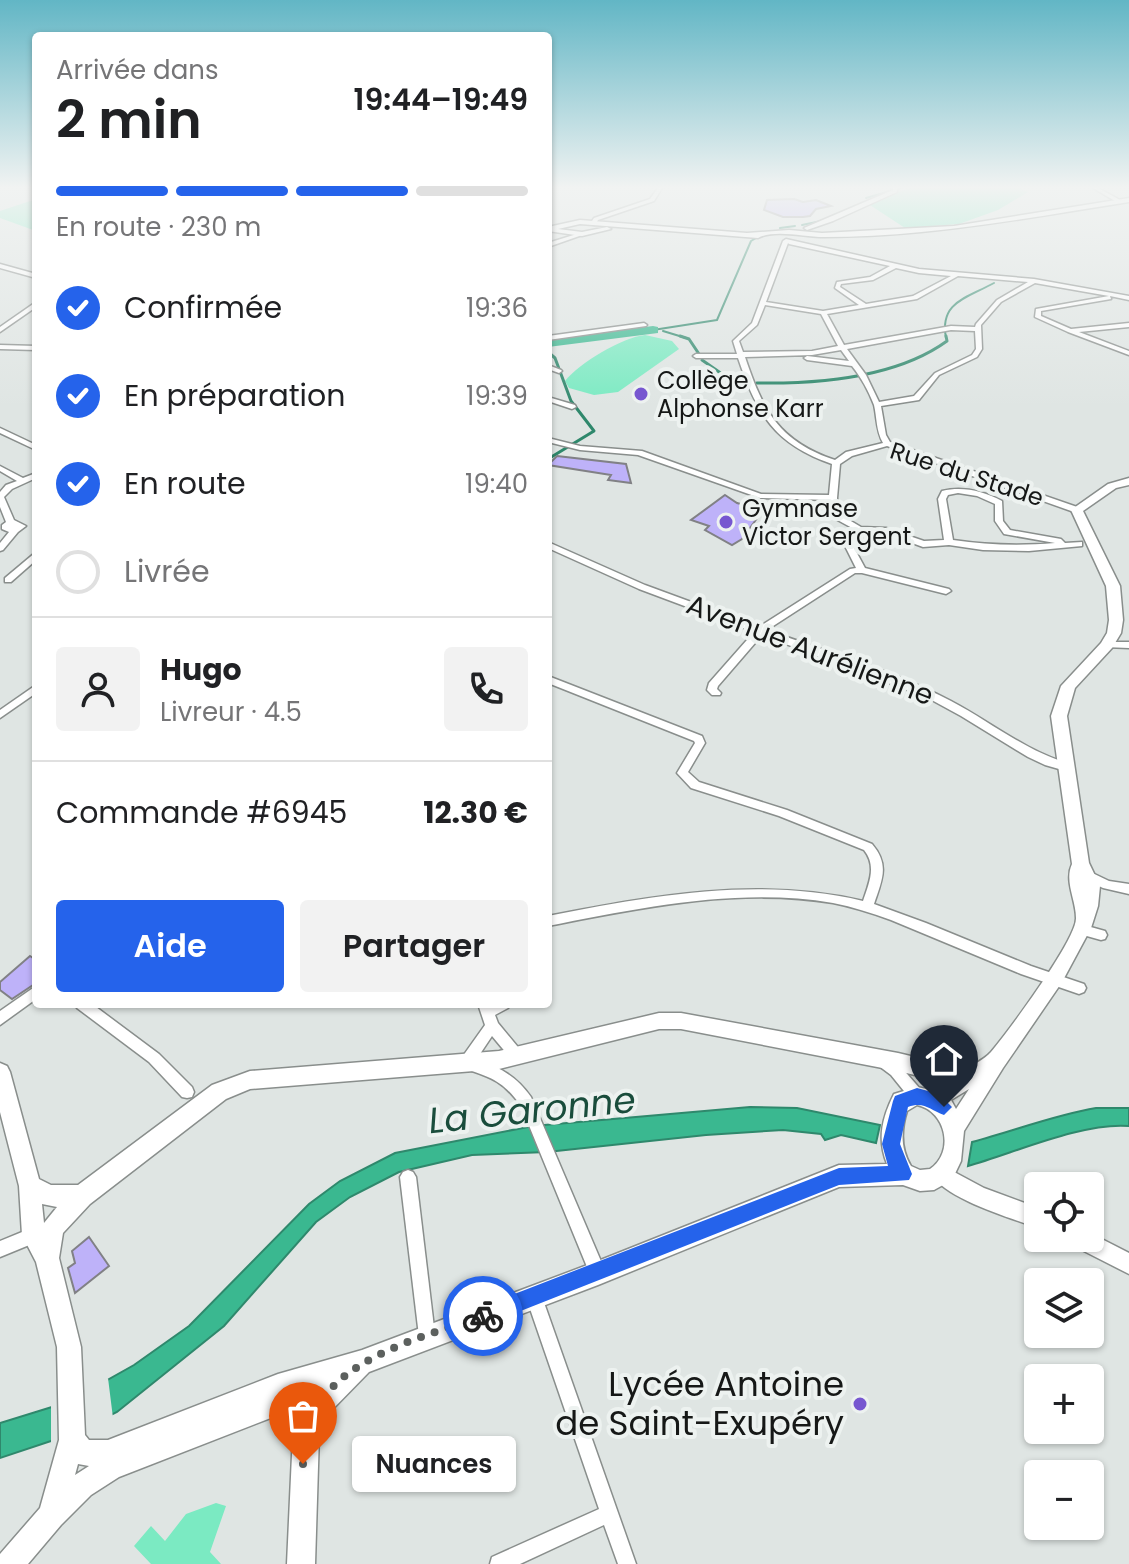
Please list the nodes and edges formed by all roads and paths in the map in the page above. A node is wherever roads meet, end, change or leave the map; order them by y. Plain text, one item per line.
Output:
1 (777, 261) edge
2 (873, 261) edge
3 (0, 266) edge
4 (895, 266) junction
5 (32, 275) edge
6 (955, 276) junction
7 (1034, 281) junction
8 (1113, 295) junction
9 (1129, 298) edge
10 (763, 303) junction
11 (864, 306) junction
12 (32, 307) edge
13 (823, 313) junction
14 (644, 325) dead end
15 (1129, 325) edge
16 (2, 327) edge
17 (976, 329) junction
18 (1070, 331) junction
19 (552, 337) edge
20 (0, 347) edge
21 (843, 347) junction
22 (32, 348) edge
23 (1129, 353) edge
24 (696, 356) dead end
25 (742, 356) junction
26 (813, 356) junction
27 (552, 368) edge
28 (859, 369) junction
29 (559, 371) dead end
30 (552, 400) edge
31 (877, 405) junction
32 (572, 407) dead end
33 (0, 430) edge
34 (552, 441) edge
35 (887, 444) junction
36 (32, 446) edge
37 (836, 463) junction
38 (0, 468) edge
39 (32, 477) edge
40 (23, 481) junction
41 (1129, 481) edge
42 (833, 498) junction
43 (1077, 510) junction
44 (32, 521) edge
45 (15, 526) junction
46 (859, 529) junction
47 (0, 540) edge
48 (949, 542) junction
49 (1086, 544) junction
50 (0, 548) edge
51 (552, 550) edge
52 (32, 559) edge
53 (862, 570) junction
54 (8, 580) dead end
55 (946, 591) dead end
56 (761, 630) junction
57 (1107, 645) junction
58 (1129, 645) edge
59 (552, 681) edge
60 (32, 691) edge
61 (716, 693) dead end
62 (0, 715) edge
63 (1066, 767) junction
64 (1083, 870) junction
65 (1123, 888) edge
66 (1091, 898) junction
67 (867, 906) junction
68 (552, 920) edge
69 (1082, 923) junction
70 (1101, 935) dead end
71 (1052, 981) junction
72 (1079, 988) dead end
73 (32, 995) edge
74 (87, 1008) edge
75 (489, 1014) edge
76 (0, 1019) edge
77 (517, 1056) junction
78 (882, 1061) junction
79 (997, 1061) junction
80 (465, 1063) junction
81 (0, 1072) edge
82 (967, 1079) junction
83 (187, 1092) dead end
84 (925, 1098) junction
85 (954, 1128) junction
86 (903, 1174) junction
87 (943, 1175) junction
88 (408, 1177) dead end
89 (35, 1190) junction
90 (82, 1196) junction
91 (1024, 1213) edge
92 (33, 1235) junction
93 (0, 1249) edge
94 (1104, 1251) edge
95 (47, 1258) junction
96 (1129, 1264) edge
97 (598, 1273) junction
98 (534, 1297) junction
99 (427, 1336) junction
100 (362, 1362) junction
101 (273, 1395) junction
102 (306, 1433) junction
103 (72, 1440) junction
104 (608, 1514) junction
105 (51, 1515) junction
106 (10, 1564) edge
107 (301, 1564) edge
108 (499, 1564) edge
109 (627, 1564) edge

1 - 10 street
2 - 4 street
3 - 5 street
4 - 6 street
4 - 11 street
6 - 7 street
6 - 11 street
7 - 8 street
7 - 17 street
8 - 9 street
8 - 18 street
10 - 13 street
10 - 25 street
11 - 13 street
12 - 16 street
13 - 21 street
14 - 19 street
15 - 18 street
17 - 21 street
17 - 31 street
18 - 23 street
20 - 22 street
21 - 26 street
21 - 28 street
24 - 25 street
25 - 26 street
25 - 37 street
26 - 28 street
27 - 29 street
28 - 31 street
30 - 32 street
31 - 35 street
33 - 36 street
34 - 42 street
35 - 37 street, Rue du Stade
35 - 43 street, Rue du Stade
37 - 42 street
38 - 40 street
39 - 40 street
40 - 45 street
41 - 43 main road
42 - 46 street
43 - 49 main road
44 - 45 street
45 - 47 street
45 - 50 street
46 - 48 street
46 - 53 street
48 - 49 street
48 - 49 street
49 - 57 main road
51 - 56 street, Avenue Aurélienne
52 - 54 street
53 - 55 street
53 - 56 street
56 - 61 street
56 - 63 street, Avenue Aurélienne
57 - 58 street
57 - 63 main road
59 - 67 street
60 - 62 street
63 - 64 main road
64 - 65 street
64 - 66 main road
64 - 69 main road
65 - 66 street
66 - 69 main road
67 - 68 street
67 - 71 street
69 - 70 street
69 - 71 main road
71 - 72 street
71 - 79 main road
73 - 76 street
74 - 83 street
75 - 77 street
75 - 80 street
77 - 78 main road
77 - 80 main road
78 - 82 main road
78 - 84 street
79 - 82 main road
79 - 85 main road
80 - 90 main road
80 - 97 street
81 - 89 main road
82 - 84 main road
84 - 85 main road
84 - 86 main road
85 - 87 main road
86 - 87 main road
86 - 97 main road
87 - 91 street
88 - 99 street
89 - 90 main road
89 - 92 main road
90 - 95 main road
92 - 93 street
92 - 95 main road
94 - 96 street
95 - 103 main road
97 - 98 main road
98 - 99 main road
98 - 104 street
99 - 100 main road
100 - 101 main road
100 - 102 main road
101 - 102 main road
101 - 103 main road
101 - 105 main road
102 - 107 main road
103 - 105 main road
104 - 108 street
104 - 109 street
105 - 106 main road

